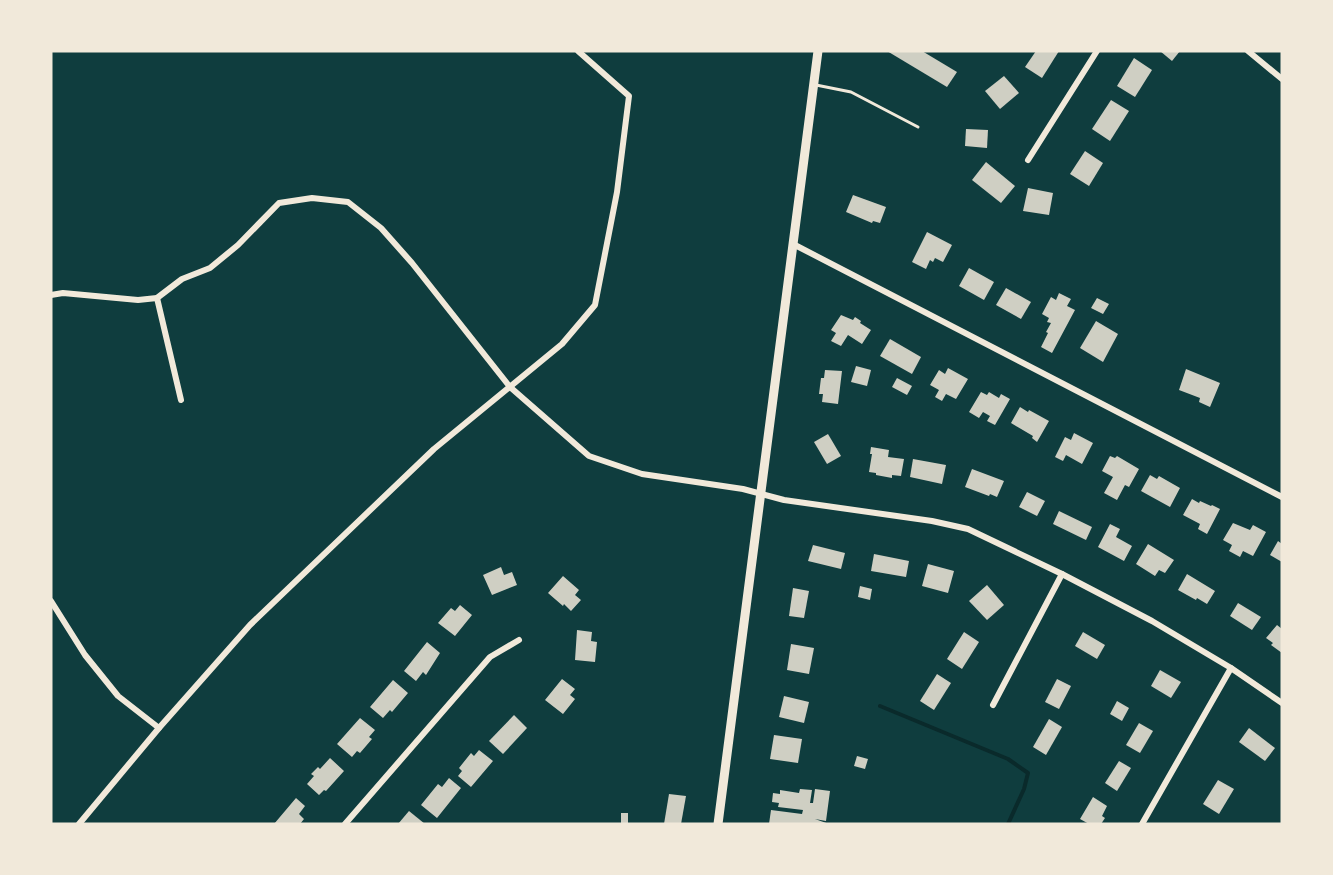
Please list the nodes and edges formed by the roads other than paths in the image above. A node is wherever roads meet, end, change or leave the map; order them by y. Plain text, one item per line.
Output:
1 (578, 51) edge
2 (818, 51) edge
3 (1097, 51) edge
4 (1248, 51) edge
5 (1282, 80) edge
6 (814, 85) junction
7 (918, 127) dead end
8 (1028, 160) dead end
9 (793, 244) junction
10 (51, 295) edge
11 (157, 298) junction
12 (510, 387) junction
13 (181, 400) dead end
14 (762, 495) junction
15 (1282, 497) edge
16 (1062, 574) junction
17 (51, 601) edge
18 (519, 640) dead end
19 (1231, 668) junction
20 (1282, 703) edge
21 (993, 705) dead end
22 (159, 728) junction
23 (80, 824) edge
24 (345, 824) edge
25 (718, 824) edge
26 (1142, 824) edge

1 - 12 street
2 - 6 main road
3 - 8 street
4 - 5 street
6 - 7 lane
6 - 9 main road
9 - 14 main road
9 - 15 street
10 - 11 street
11 - 12 street
11 - 13 street
12 - 14 street
12 - 22 street
14 - 16 street
14 - 25 main road
16 - 19 street
16 - 21 street
17 - 22 street
18 - 24 street
19 - 20 street
19 - 26 street
22 - 23 street

